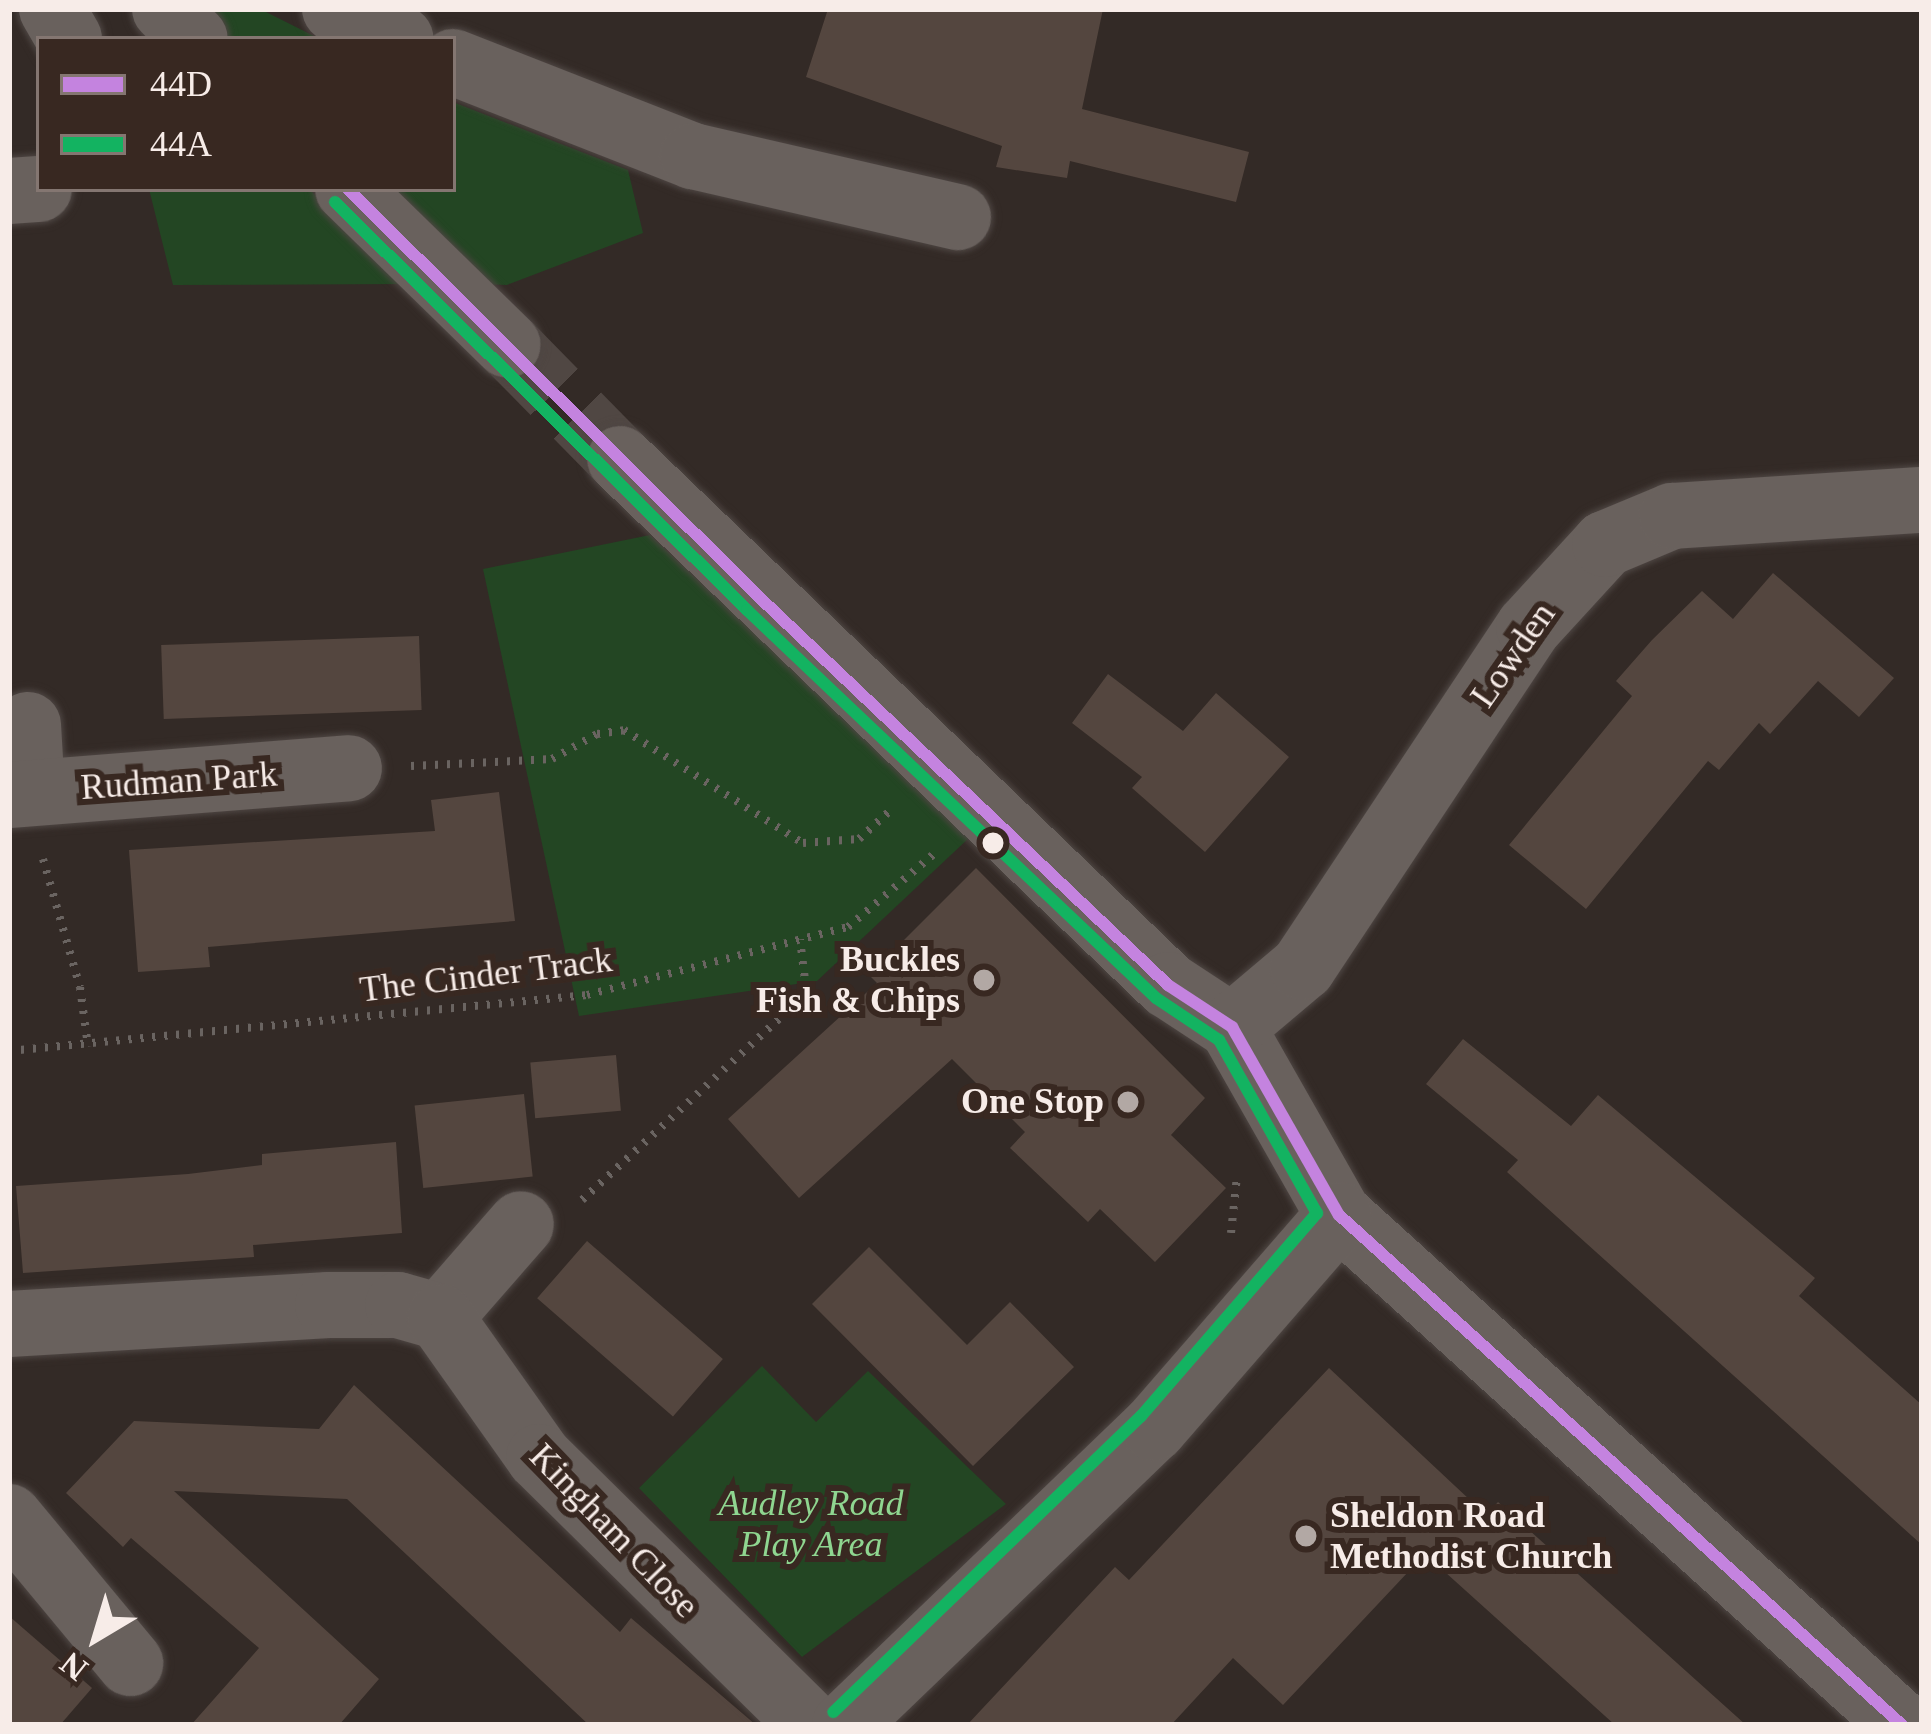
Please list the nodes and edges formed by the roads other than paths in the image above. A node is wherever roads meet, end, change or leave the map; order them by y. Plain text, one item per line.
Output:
1 (52, 9) edge
2 (165, 9) edge
3 (335, 9) edge
4 (67, 36) edge
5 (192, 36) edge
6 (394, 36) edge
7 (456, 63) edge
8 (352, 192) edge
9 (958, 217) dead end
10 (508, 345) tunnel mouth
11 (620, 459) tunnel mouth
12 (1922, 500) edge
13 (28, 724) dead end
14 (349, 768) road end
15 (20, 794) edge
16 (1232, 1027) junction
17 (1339, 1215) junction
18 (521, 1224) road end
19 (440, 1317) junction
20 (9, 1324) edge
21 (9, 1516) edge
22 (130, 1663) dead end
23 (811, 1725) edge
24 (844, 1725) edge
25 (1903, 1725) edge

1 - 4 street
2 - 5 street
3 - 6 street
7 - 9 street
8 - 10 street
11 - 16 street
12 - 16 street, Lowden
13 - 15 street
14 - 15 street, Rudman Park
16 - 17 street
17 - 24 street
17 - 25 street
18 - 19 street
19 - 20 street
19 - 23 street, Kingham Close
21 - 22 street

